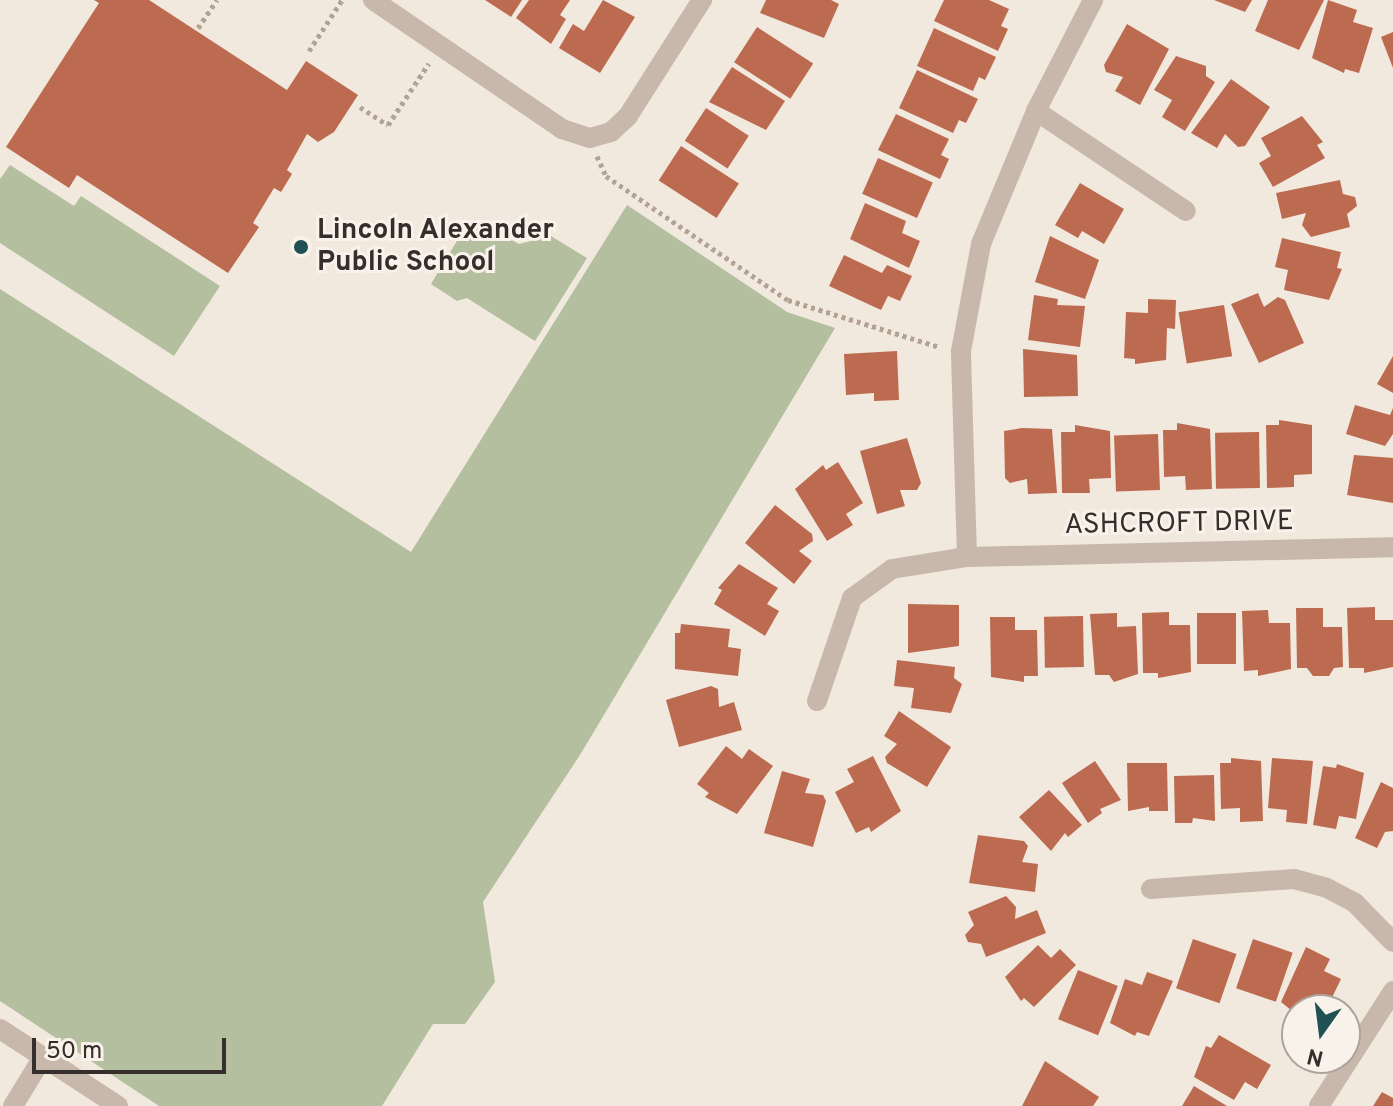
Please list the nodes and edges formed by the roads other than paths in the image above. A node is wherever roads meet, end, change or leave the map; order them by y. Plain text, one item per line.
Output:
1 (373, 0) edge
2 (702, 0) edge
3 (1093, 0) edge
4 (1036, 111) junction
5 (1186, 211) dead end
6 (1393, 547) edge
7 (967, 557) junction
8 (817, 701) dead end
9 (1151, 889) dead end
10 (1393, 942) edge
11 (1393, 991) edge
12 (0, 1029) edge
13 (43, 1057) junction
14 (13, 1106) edge
15 (118, 1106) edge
16 (1319, 1106) edge

1 - 2 street
3 - 4 street
4 - 5 street
4 - 7 street
6 - 7 street, ASHCROFT DRIVE
7 - 8 street, ASHCROFT DRIVE
9 - 10 street
11 - 16 street
12 - 13 street
13 - 14 street
13 - 15 street

